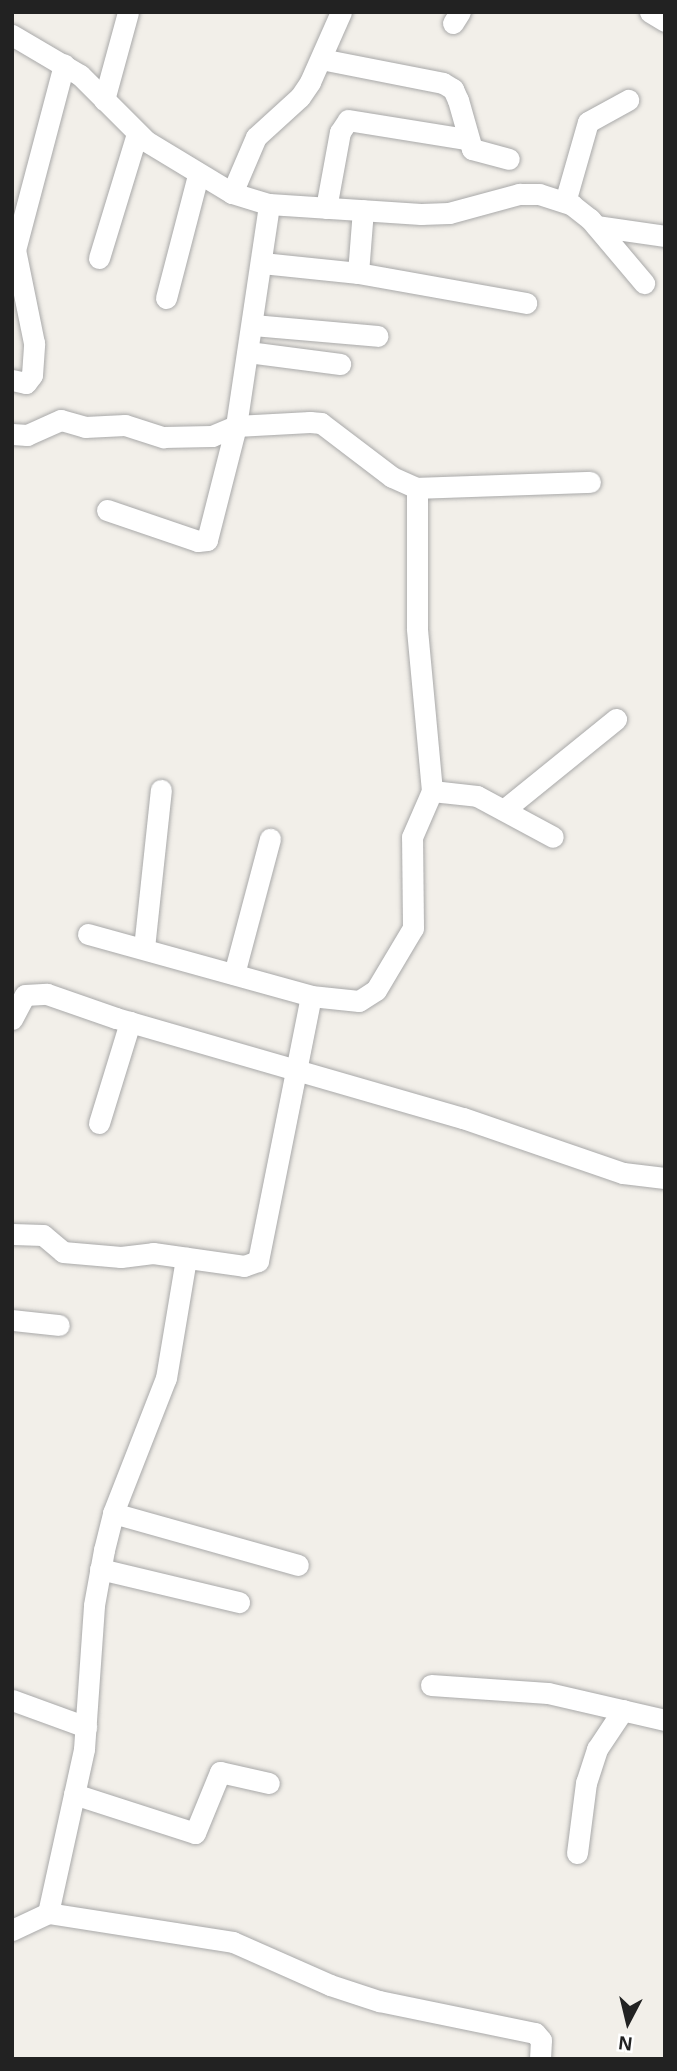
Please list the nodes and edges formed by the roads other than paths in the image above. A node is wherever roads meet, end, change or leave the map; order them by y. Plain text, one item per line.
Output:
1 (128, 12) edge
2 (341, 12) edge
3 (650, 12) edge
4 (665, 21) edge
5 (12, 35) edge
6 (320, 59) junction
7 (64, 64) junction
8 (104, 100) junction
9 (628, 100) dead end
10 (137, 134) junction
11 (466, 139) junction
12 (509, 159) dead end
13 (198, 175) junction
14 (232, 193) junction
15 (565, 202) junction
16 (269, 204) junction
17 (326, 208) junction
18 (363, 210) junction
19 (596, 226) junction
20 (15, 228) edge
21 (665, 236) edge
22 (99, 258) dead end
23 (262, 262) junction
24 (358, 273) junction
25 (644, 283) dead end
26 (166, 298) dead end
27 (526, 303) dead end
28 (253, 325) junction
29 (378, 336) dead end
30 (248, 352) junction
31 (340, 364) dead end
32 (12, 380) edge
33 (236, 426) junction
34 (12, 433) edge
35 (590, 482) dead end
36 (417, 488) junction
37 (107, 510) dead end
38 (616, 719) dead end
39 (161, 790) dead end
40 (432, 791) junction
41 (505, 809) junction
42 (553, 837) dead end
43 (270, 838) dead end
44 (88, 933) dead end
45 (144, 948) junction
46 (234, 974) junction
47 (311, 996) junction
48 (12, 1019) edge
49 (130, 1022) junction
50 (298, 1068) junction
51 (99, 1123) dead end
52 (665, 1178) edge
53 (12, 1234) edge
54 (186, 1258) junction
55 (12, 1320) edge
56 (59, 1325) dead end
57 (113, 1513) junction
58 (298, 1565) dead end
59 (100, 1569) junction
60 (239, 1602) dead end
61 (431, 1685) dead end
62 (12, 1700) edge
63 (623, 1710) junction
64 (665, 1720) edge
65 (86, 1727) junction
66 (269, 1783) dead end
67 (74, 1794) junction
68 (577, 1853) dead end
69 (48, 1913) junction
70 (12, 1930) edge
71 (540, 2059) edge

1 - 8 street
2 - 6 street
3 - 4 street
5 - 7 street
6 - 11 street
6 - 14 street
7 - 8 street
7 - 20 street
8 - 10 street
9 - 15 street
10 - 13 street
10 - 22 street
11 - 12 street
11 - 17 street
13 - 14 street
13 - 26 street
14 - 16 street
15 - 18 street
15 - 19 street
16 - 17 street
16 - 23 street
17 - 18 street
18 - 24 street
19 - 21 street
19 - 25 street
20 - 32 street
23 - 24 street
23 - 28 street
24 - 27 street
28 - 29 street
28 - 30 street
30 - 31 street
30 - 33 street
33 - 34 street
33 - 36 street
33 - 37 street
35 - 36 street
36 - 40 street
38 - 41 street
39 - 45 street
40 - 41 street
40 - 47 street
41 - 42 street
43 - 46 street
44 - 45 street
45 - 46 street
46 - 47 street
47 - 50 street
48 - 49 street
49 - 50 street
49 - 51 street
50 - 52 street
50 - 54 street
53 - 54 street
54 - 57 street
55 - 56 street
57 - 58 street
57 - 59 street
59 - 60 street
59 - 65 street
61 - 63 street
62 - 65 street
63 - 64 street
63 - 68 street
65 - 67 street
66 - 67 street
67 - 69 street
69 - 70 street
69 - 71 street

